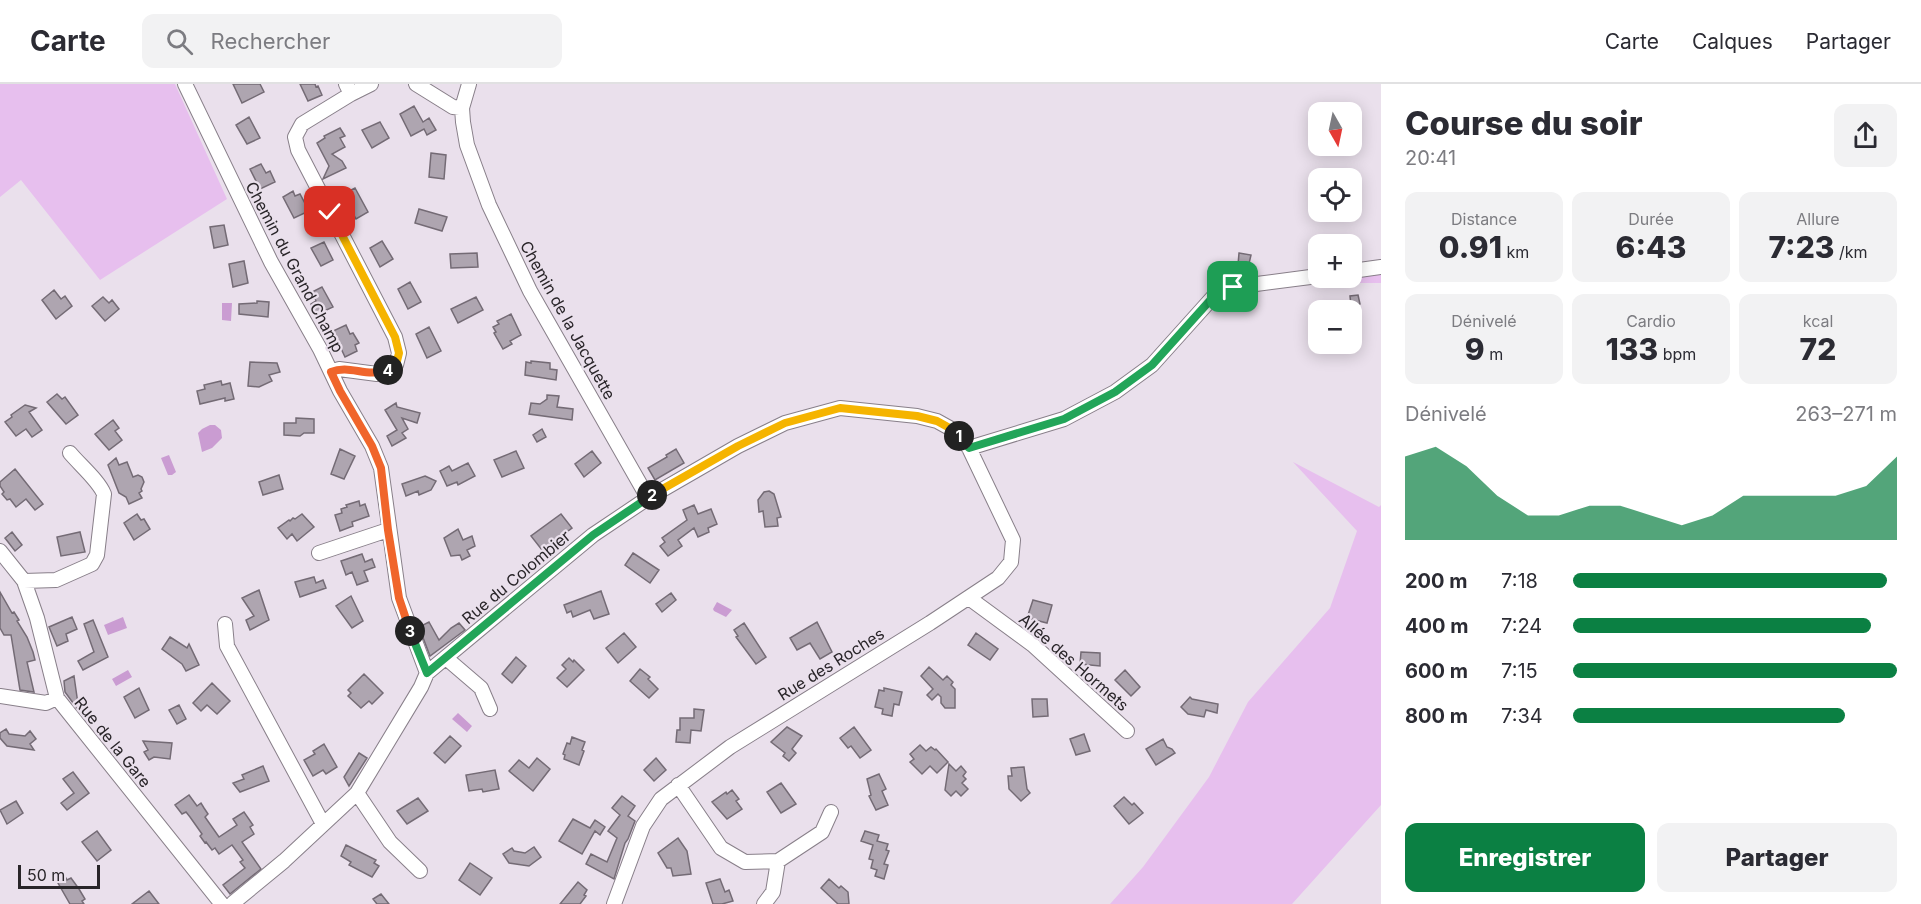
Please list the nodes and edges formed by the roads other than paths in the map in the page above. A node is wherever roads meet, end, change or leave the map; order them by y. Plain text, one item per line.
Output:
1 (185, 84) edge
2 (371, 84) edge
3 (416, 84) edge
4 (470, 84) edge
5 (348, 89) edge
6 (462, 108) junction
7 (1381, 267) edge
8 (1362, 270) edge
9 (1308, 277) edge
10 (331, 372) junction
11 (969, 448) junction
12 (70, 453) dead end
13 (648, 498) junction
14 (388, 530) junction
15 (0, 551) edge
16 (319, 553) dead end
17 (24, 581) junction
18 (969, 598) junction
19 (225, 624) dead end
20 (446, 658) junction
21 (427, 673) junction
22 (0, 696) edge
23 (57, 698) junction
24 (490, 709) dead end
25 (1127, 731) dead end
26 (678, 785) junction
27 (357, 793) junction
28 (831, 812) dead end
29 (323, 824) junction
30 (778, 861) junction
31 (420, 871) dead end
32 (227, 903) edge
33 (614, 904) edge
34 (764, 904) edge

1 - 10 street, Chemin du Grand Champ
2 - 5 street
3 - 6 street
4 - 6 street, Chemin de la Jacquette
5 - 10 street
6 - 13 street, Chemin de la Jacquette
7 - 8 street
9 - 11 street
10 - 14 street, Chemin du Grand Champ
11 - 13 street, Rue du Colombier
11 - 18 street, Rue des Roches
12 - 17 street
13 - 20 street, Rue du Colombier
14 - 16 street
14 - 21 street, Chemin du Grand Champ
15 - 17 street, Rue de la Gare
17 - 23 street, Rue de la Gare
18 - 25 street, Allée des Hormets
18 - 26 street, Rue des Roches
19 - 29 street
20 - 21 street, Rue du Colombier
20 - 24 street
21 - 27 street, Rue du Colombier
22 - 23 street
23 - 32 street, Rue de la Gare
26 - 30 street
26 - 33 street, Rue des Roches
27 - 29 street, Rue du Colombier
27 - 31 street
28 - 30 street
29 - 32 street, Rue du Colombier
30 - 34 street

